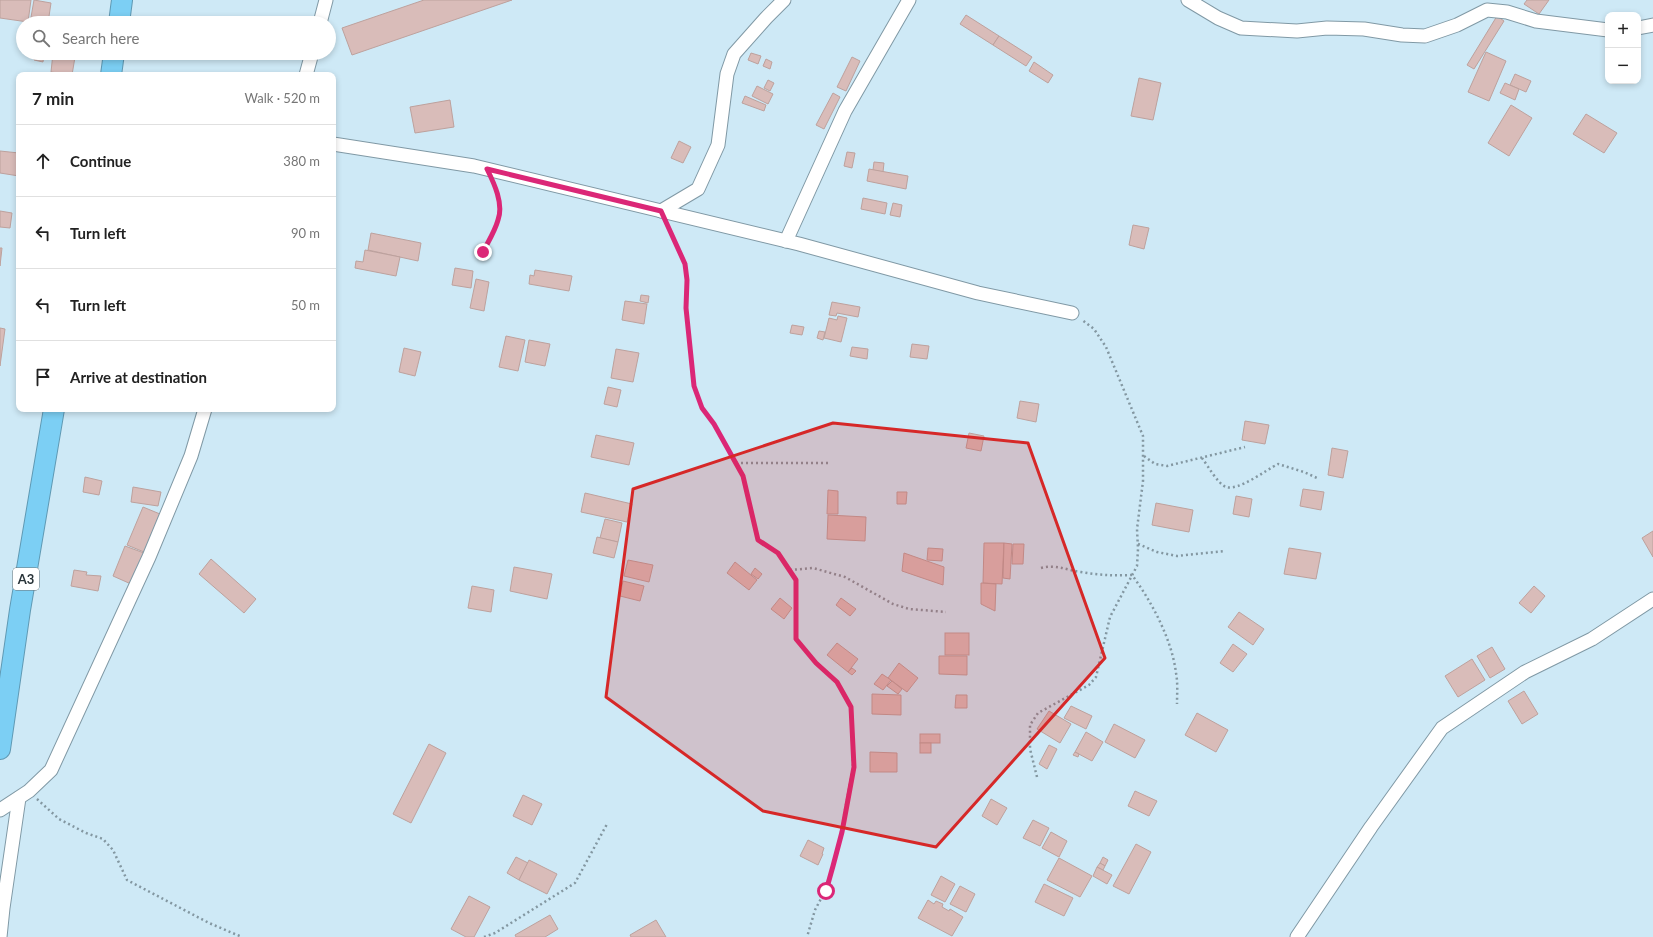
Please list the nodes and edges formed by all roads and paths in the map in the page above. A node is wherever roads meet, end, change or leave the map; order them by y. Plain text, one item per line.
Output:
1 (122, 0) edge
2 (326, 0) edge
3 (784, 0) edge
4 (909, 0) edge
5 (1188, 0) edge
6 (120, 16) edge
7 (322, 16) edge
8 (1653, 24) edge
9 (1641, 27) edge
10 (1605, 30) edge
11 (113, 60) edge
12 (310, 60) edge
13 (111, 72) edge
14 (307, 72) edge
15 (336, 144) edge
16 (487, 169) junction
17 (661, 211) junction
18 (786, 241) junction
19 (483, 252) dead end
20 (1072, 313) joint
21 (53, 412) edge
22 (204, 412) edge
23 (1245, 447) dead end
24 (1144, 456) junction
25 (1202, 458) junction
26 (736, 463) junction
27 (829, 463) dead end
28 (1317, 478) dead end
29 (1138, 544) junction
30 (1225, 551) dead end
31 (1041, 568) dead end
32 (789, 570) junction
33 (1132, 575) junction
34 (1653, 599) edge
35 (946, 612) dead end
36 (1177, 704) dead end
37 (1, 739) edge
38 (1037, 777) dead end
39 (24, 795) junction
40 (0, 810) edge
41 (607, 824) dead end
42 (0, 937) edge
43 (242, 937) edge
44 (484, 937) edge
45 (807, 937) edge
46 (1297, 937) edge

1 - 6 highway
2 - 7 street
3 - 17 street
4 - 18 street
5 - 10 street
8 - 9 street
11 - 13 highway
12 - 14 street
15 - 16 street
16 - 17 street
16 - 19 path
17 - 18 street
17 - 26 path
18 - 20 street
20 - 24 path
21 - 37 highway, A3
22 - 39 street
23 - 25 path
24 - 25 path
24 - 29 path
25 - 28 path
26 - 27 path
26 - 32 path
29 - 30 path
29 - 33 path
31 - 33 path
32 - 35 path
32 - 45 path
33 - 36 path
33 - 38 path
34 - 46 street
39 - 40 street
39 - 42 street
39 - 43 path
41 - 44 path

